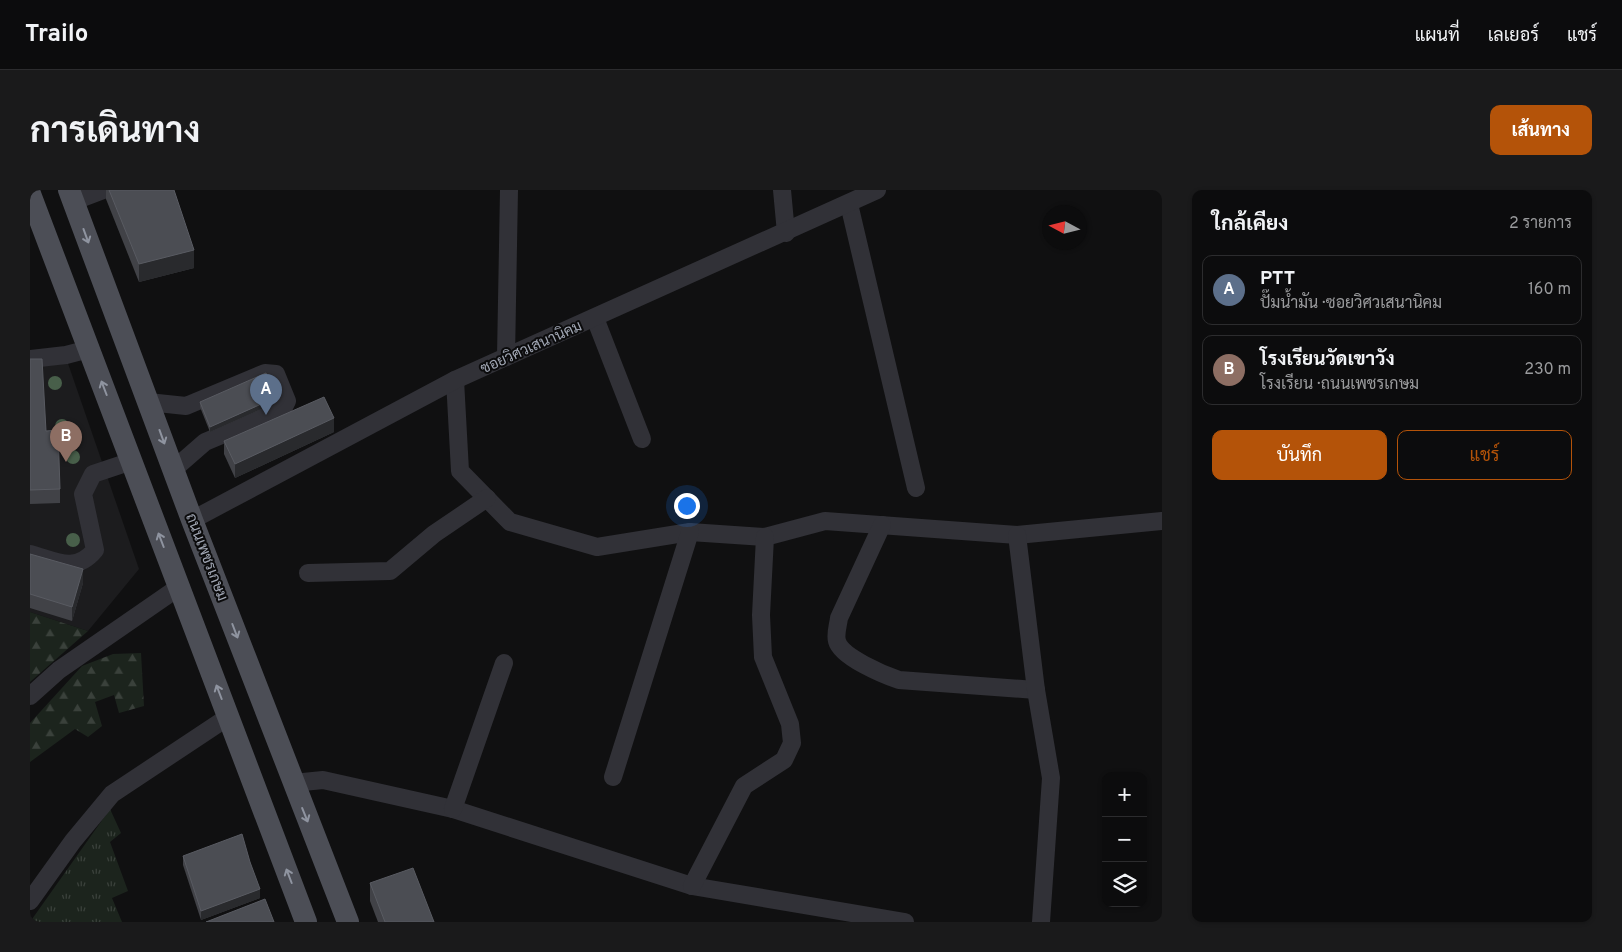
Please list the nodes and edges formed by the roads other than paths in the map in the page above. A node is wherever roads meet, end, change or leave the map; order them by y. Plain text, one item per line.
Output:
1 (104, 190) edge
2 (509, 190) edge
3 (782, 190) edge
4 (878, 190) edge
5 (30, 194) edge
6 (72, 196) edge
7 (848, 204) junction
8 (786, 233) junction
9 (595, 318) junction
10 (89, 349) junction
11 (506, 357) junction
12 (30, 358) edge
13 (455, 380) junction
14 (148, 402) junction
15 (642, 439) dead end
16 (132, 461) junction
17 (174, 469) junction
18 (916, 488) dead end
19 (487, 498) junction
20 (192, 520) junction
21 (1162, 521) edge
22 (882, 525) junction
23 (690, 532) junction
24 (1017, 535) junction
25 (765, 537) junction
26 (30, 554) edge
27 (308, 573) dead end
28 (179, 587) junction
29 (504, 662) dead end
30 (1036, 690) junction
31 (30, 696) edge
32 (228, 717) junction
33 (613, 777) dead end
34 (293, 783) junction
35 (453, 809) junction
36 (692, 886) junction
37 (30, 901) edge
38 (306, 922) edge
39 (348, 922) edge
40 (905, 922) edge
41 (1041, 922) edge

1 - 6 street
2 - 11 street
3 - 8 street
4 - 7 street, ซอยวิศวเสนานิคม
5 - 10 main road
6 -> 14 main road, ถนนเพชรเกษม
7 - 8 street, ซอยวิศวเสนานิคม
7 - 18 street
8 - 9 street, ซอยวิศวเสนานิคม
9 - 11 street, ซอยวิศวเสนานิคม
9 - 15 street
10 - 12 street
16 -> 10 main road
11 - 13 street, ซอยวิศวเสนานิคม
13 - 19 street
13 - 20 street, ซอยวิศวเสนานิคม
14 -> 17 main road, ถนนเพชรเกษม
14 - 17 street
16 - 26 street
28 -> 16 main road
17 - 20 main road, ถนนเพชรเกษม
19 - 23 street
19 - 27 street
20 -> 34 main road, ถนนเพชรเกษม
21 - 24 street
22 - 24 street
22 - 25 street
22 - 30 street
23 - 25 street
23 - 33 street
24 - 30 street
25 - 36 street
28 - 31 street
32 -> 28 main road
29 - 35 street
30 - 41 street
32 - 37 street
38 -> 32 main road
34 - 35 street
34 -> 39 main road, ถนนเพชรเกษม
35 - 36 street
36 - 40 street

